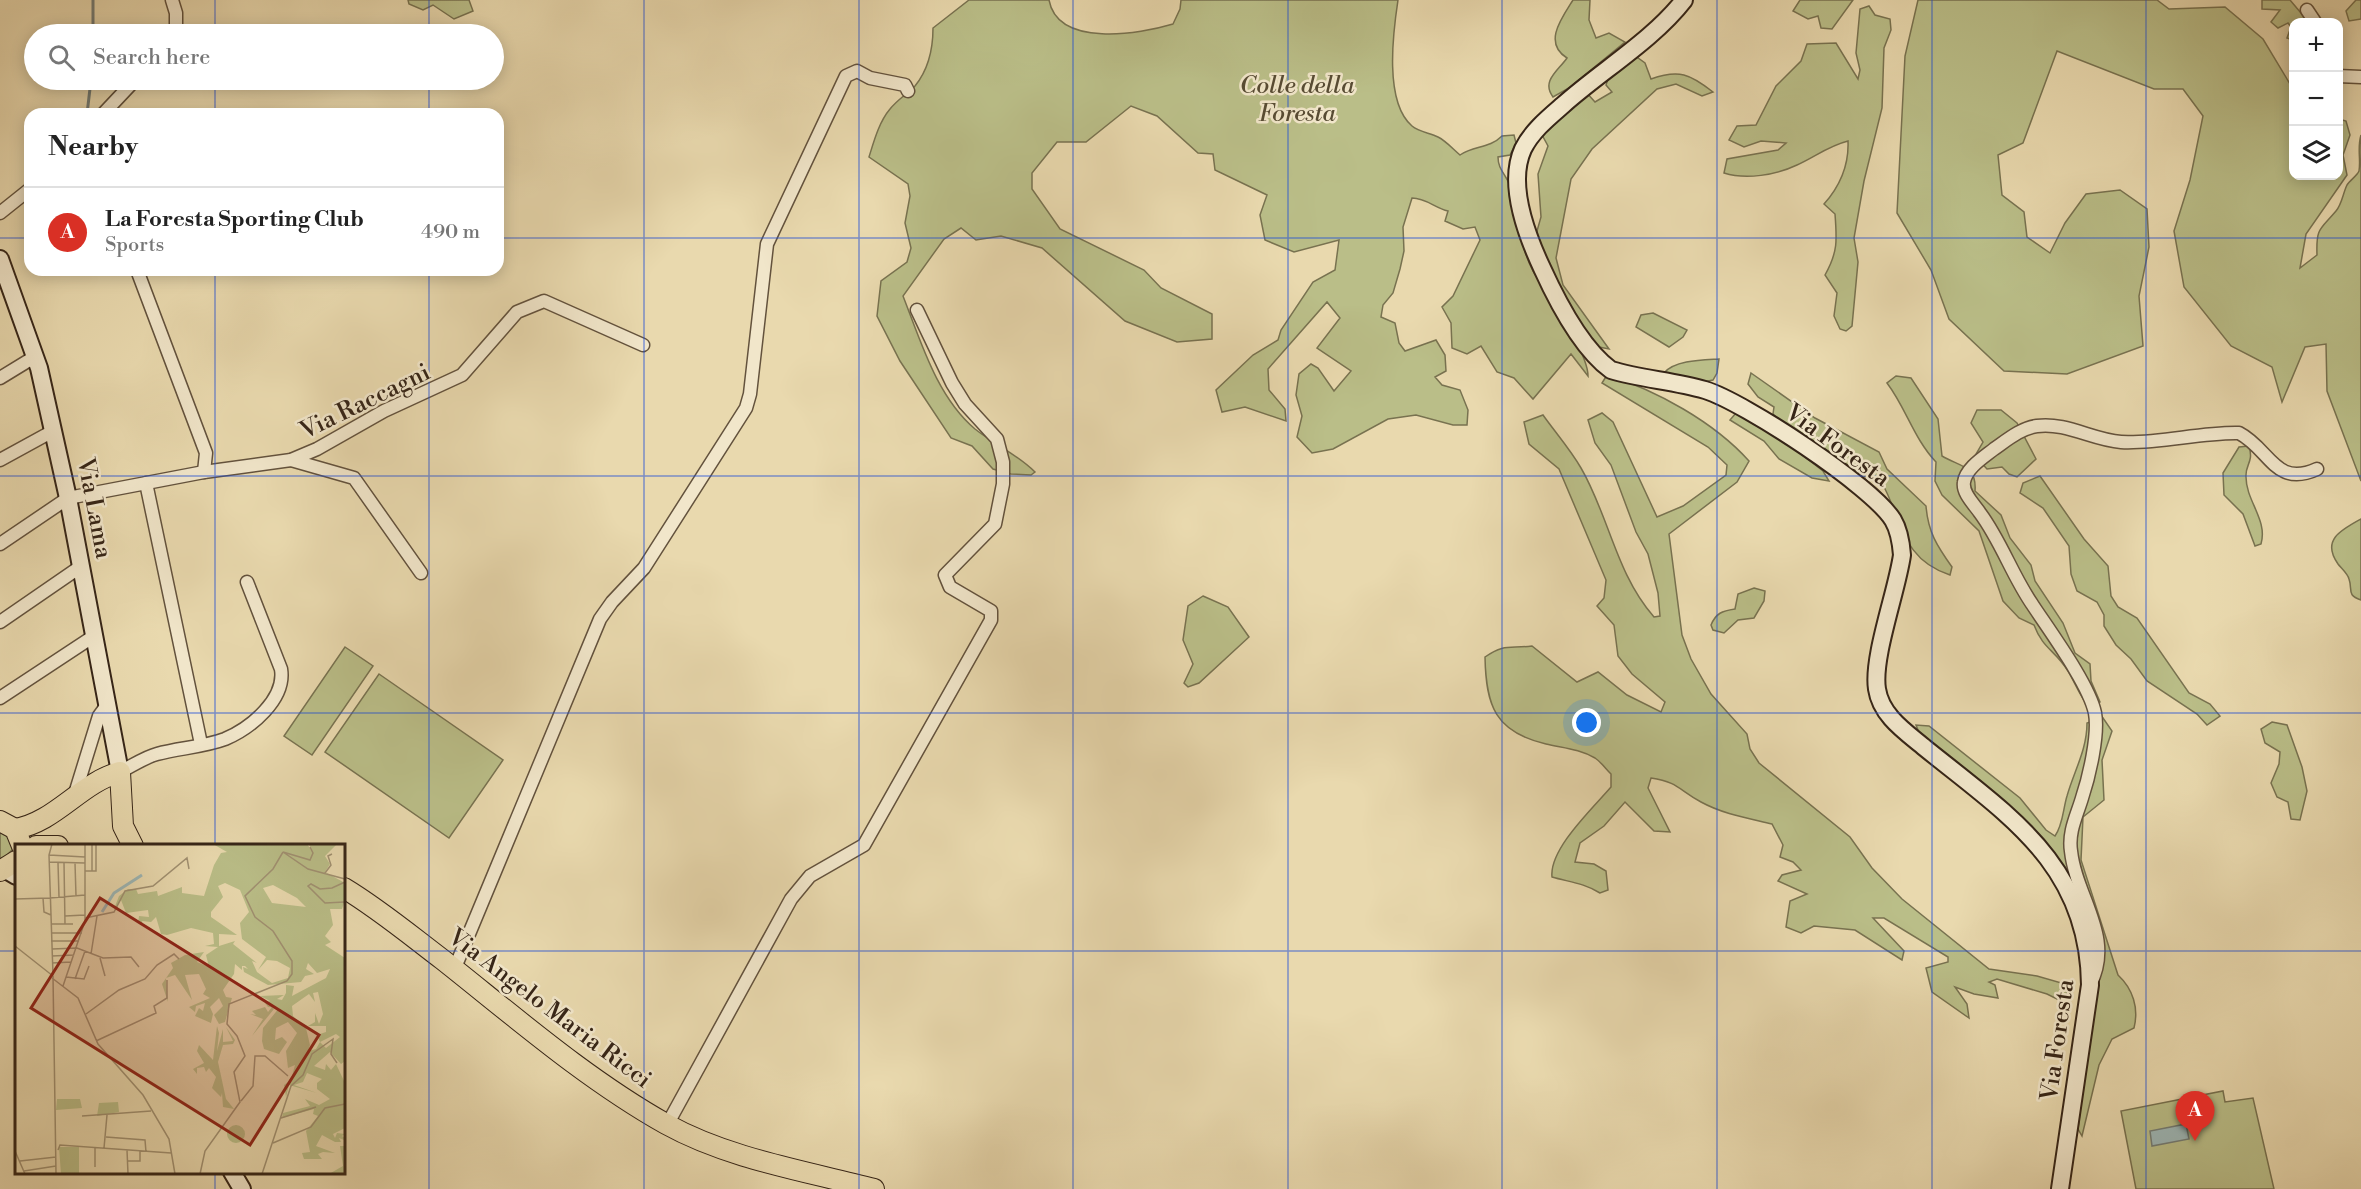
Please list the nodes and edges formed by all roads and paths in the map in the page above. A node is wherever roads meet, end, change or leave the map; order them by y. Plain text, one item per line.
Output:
1 (172, 0) edge
2 (1684, 0) edge
3 (2307, 10) dead end
4 (2312, 18) edge
5 (176, 24) edge
6 (2343, 76) edge
7 (2361, 77) edge
8 (126, 90) edge
9 (908, 91) dead end
10 (109, 108) edge
11 (24, 194) edge
12 (0, 213) edge
13 (0, 259) edge
14 (139, 276) edge
15 (917, 310) dead end
16 (643, 345) dead end
17 (36, 356) junction
18 (0, 378) edge
19 (53, 431) junction
20 (0, 460) edge
21 (291, 460) junction
22 (2317, 469) dead end
23 (204, 472) junction
24 (146, 483) junction
25 (68, 498) junction
26 (0, 544) edge
27 (81, 567) junction
28 (421, 573) dead end
29 (248, 582) dead end
30 (0, 622) edge
31 (94, 636) junction
32 (0, 698) edge
33 (106, 705) junction
34 (201, 744) junction
35 (120, 772) junction
36 (74, 796) junction
37 (36, 824) junction
38 (9, 826) edge
39 (123, 826) junction
40 (45, 844) edge
41 (118, 844) edge
42 (132, 844) edge
43 (345, 889) edge
44 (454, 970) junction
45 (2090, 985) junction
46 (667, 1125) junction
47 (233, 1174) edge
48 (242, 1189) edge
49 (874, 1189) edge
50 (2060, 1189) edge

1 - 5 street
2 - 45 main road, Via Foresta
3 - 4 street
6 - 7 street
8 - 10 street
9 - 44 street
11 - 12 street
13 - 17 main road, Via Lama
14 - 23 street
15 - 46 street
16 - 21 street, Via Raccagni
17 - 18 street
17 - 19 main road, Via Lama
19 - 20 street
19 - 25 main road, Via Lama
21 - 23 street, Via Raccagni
21 - 28 street
22 - 45 street
23 - 24 street, Via Raccagni
24 - 25 street, Via Raccagni
24 - 34 street
25 - 26 street
25 - 27 main road, Via Lama
27 - 30 street
27 - 31 main road, Via Lama
29 - 34 street
31 - 32 street
31 - 33 main road, Via Lama
33 - 35 main road, Via Lama
33 - 36 street
34 - 35 street
35 - 36 main road
35 - 39 main road, Via Lama
36 - 37 main road
37 - 38 main road
37 - 40 main road
39 - 41 main road
39 - 42 main road, Via Lama
43 - 44 main road, Via Angelo Maria Ricci
44 - 46 main road, Via Angelo Maria Ricci
45 - 50 main road, Via Foresta
46 - 49 main road, Via Angelo Maria Ricci
47 - 48 main road

